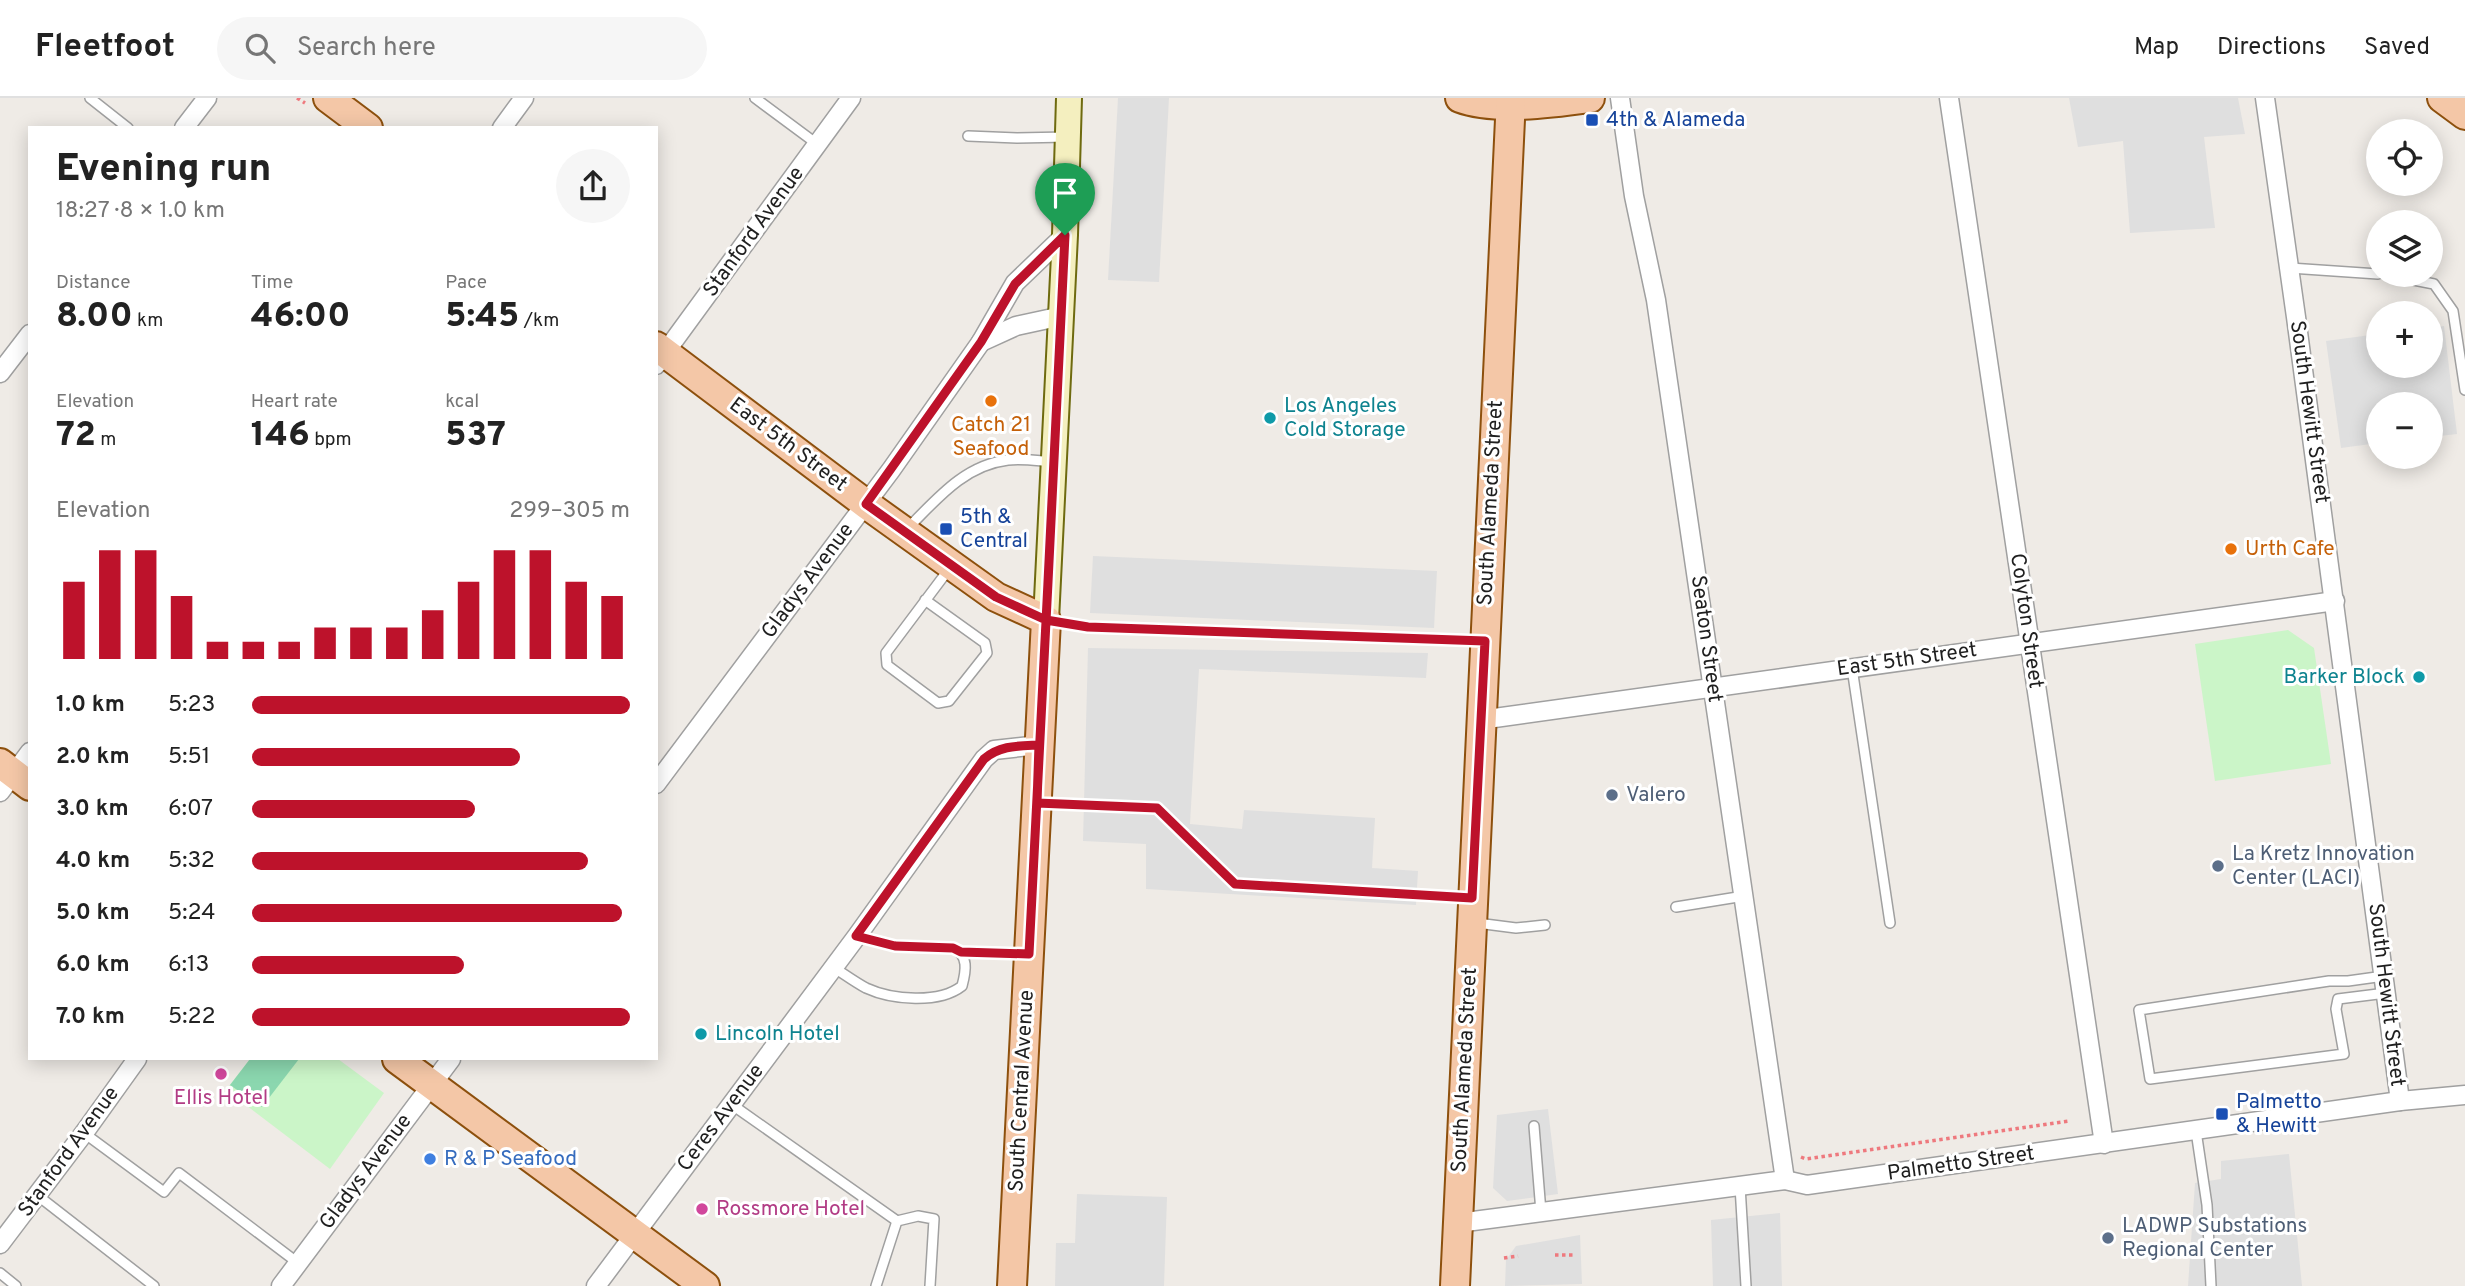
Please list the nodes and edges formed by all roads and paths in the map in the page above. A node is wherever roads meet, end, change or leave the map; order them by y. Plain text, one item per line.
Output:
1 (90, 98) edge
2 (207, 98) edge
3 (328, 98) edge
4 (524, 98) edge
5 (755, 98) edge
6 (851, 98) edge
7 (1069, 98) edge
8 (1460, 98) edge
9 (1590, 98) edge
10 (1620, 98) edge
11 (1949, 98) edge
12 (2265, 98) edge
13 (2442, 98) edge
14 (1511, 101) edge
15 (2465, 115) edge
16 (125, 126) edge
17 (186, 126) edge
18 (365, 126) edge
19 (503, 126) edge
20 (968, 136) dead end
21 (1069, 137) junction
22 (817, 144) junction
23 (1065, 235) junction
24 (2290, 268) junction
25 (2366, 273) edge
26 (2436, 287) edge
27 (1062, 316) junction
28 (28, 337) edge
29 (981, 342) junction
30 (659, 355) edge
31 (0, 373) edge
32 (2465, 390) edge
33 (1055, 462) junction
34 (866, 504) junction
35 (905, 531) junction
36 (952, 565) junction
37 (926, 600) junction
38 (2334, 601) junction
39 (1046, 620) junction
40 (1485, 641) junction
41 (2030, 643) junction
42 (1852, 668) junction
43 (1713, 687) junction
44 (1480, 720) junction
45 (1039, 745) junction
46 (658, 781) edge
47 (1037, 803) junction
48 (1744, 896) junction
49 (1676, 907) dead end
50 (1472, 910) junction
51 (1890, 923) dead end
52 (1545, 925) dead end
53 (856, 936) junction
54 (961, 952) junction
55 (1029, 954) junction
56 (833, 967) junction
57 (2385, 985) junction
58 (136, 1060) edge
59 (398, 1060) edge
60 (450, 1060) edge
61 (431, 1085) junction
62 (2465, 1095) edge
63 (2400, 1101) junction
64 (731, 1104) junction
65 (2069, 1121) dead end
66 (1534, 1126) dead end
67 (2196, 1130) junction
68 (84, 1133) junction
69 (2104, 1144) junction
70 (1800, 1156) dead end
71 (1785, 1181) junction
72 (1740, 1186) junction
73 (37, 1195) junction
74 (1541, 1212) junction
75 (897, 1221) junction
76 (1458, 1223) junction
77 (635, 1234) junction
78 (0, 1244) edge
79 (1555, 1255) dead end
80 (1573, 1255) dead end
81 (1518, 1256) dead end
82 (1504, 1258) dead end
83 (298, 1263) junction
84 (0, 1273) edge
85 (16, 1286) edge
86 (154, 1286) edge
87 (281, 1286) edge
88 (596, 1286) edge
89 (705, 1286) edge
90 (876, 1286) edge
91 (930, 1286) edge
92 (1012, 1286) edge
93 (1455, 1286) edge
94 (1746, 1286) edge
95 (2211, 1286) edge

1 - 16 lane
2 - 17 street
3 - 18 main road
4 - 19 street
5 - 22 lane
6 - 22 street, Stanford Avenue
7 - 21 main road, South Central Avenue
8 - 14 main road
9 - 14 main road
10 - 43 street, Seaton Street
11 - 41 street, Colyton Street
12 - 24 street, South Hewitt Street
13 - 15 main road
14 - 40 main road, South Alameda Street
20 - 21 lane
21 - 23 main road, South Central Avenue
22 - 30 street, Stanford Avenue
23 - 27 main road, South Central Avenue
23 - 29 street, Gladys Avenue
24 - 25 lane
24 - 38 street, South Hewitt Street
26 - 32 lane
27 - 29 street
27 - 33 main road, South Central Avenue
28 - 31 street
29 - 34 street, Gladys Avenue
30 - 34 main road, East 5th Street
33 - 35 lane
33 - 39 main road, South Central Avenue
34 - 35 main road, East 5th Street
34 - 46 street, Gladys Avenue
35 - 36 main road, East 5th Street
36 - 37 lane
36 - 39 main road, East 5th Street
37 - 37 lane
38 - 41 street, East 5th Street
38 - 57 street, South Hewitt Street
39 - 40 lane, East 5th Street
39 - 45 main road, South Central Avenue
40 - 44 main road, South Alameda Street
41 - 42 street, East 5th Street
41 - 69 street, Colyton Street
42 - 43 street, East 5th Street
42 - 51 lane
43 - 44 street, East 5th Street
43 - 48 street, Seaton Street
44 - 50 main road, South Alameda Street
45 - 47 main road, South Central Avenue
45 - 53 street, Ceres Avenue
47 - 50 lane
47 - 55 main road, South Central Avenue
48 - 49 lane
48 - 71 street, Seaton Street
50 - 52 lane
50 - 76 main road, South Alameda Street
53 - 54 lane
53 - 56 street, Ceres Avenue
54 - 55 lane
54 - 56 lane
55 - 92 main road, South Central Avenue
56 - 64 street, Ceres Avenue
57 - 57 lane
57 - 63 street, South Hewitt Street
58 - 68 street, Stanford Avenue
59 - 61 main road
60 - 61 street, Gladys Avenue
61 - 77 main road
61 - 83 street, Gladys Avenue
62 - 63 street, Palmetto Street
63 - 67 street, Palmetto Street
64 - 75 lane
64 - 77 street, Ceres Avenue
65 - 70 path
66 - 74 lane
67 - 69 street, Palmetto Street
67 - 95 lane
68 - 73 street, Stanford Avenue
68 - 83 lane
69 - 71 street, Palmetto Street
71 - 72 street, Palmetto Street
72 - 74 street, Palmetto Street
72 - 94 lane
73 - 78 street, Stanford Avenue
73 - 86 lane
74 - 76 street, Palmetto Street
75 - 90 lane
75 - 91 lane
76 - 93 main road, South Alameda Street
77 - 88 street, Ceres Avenue
77 - 89 main road
79 - 80 path
81 - 82 path
83 - 87 street, Gladys Avenue
84 - 85 lane

